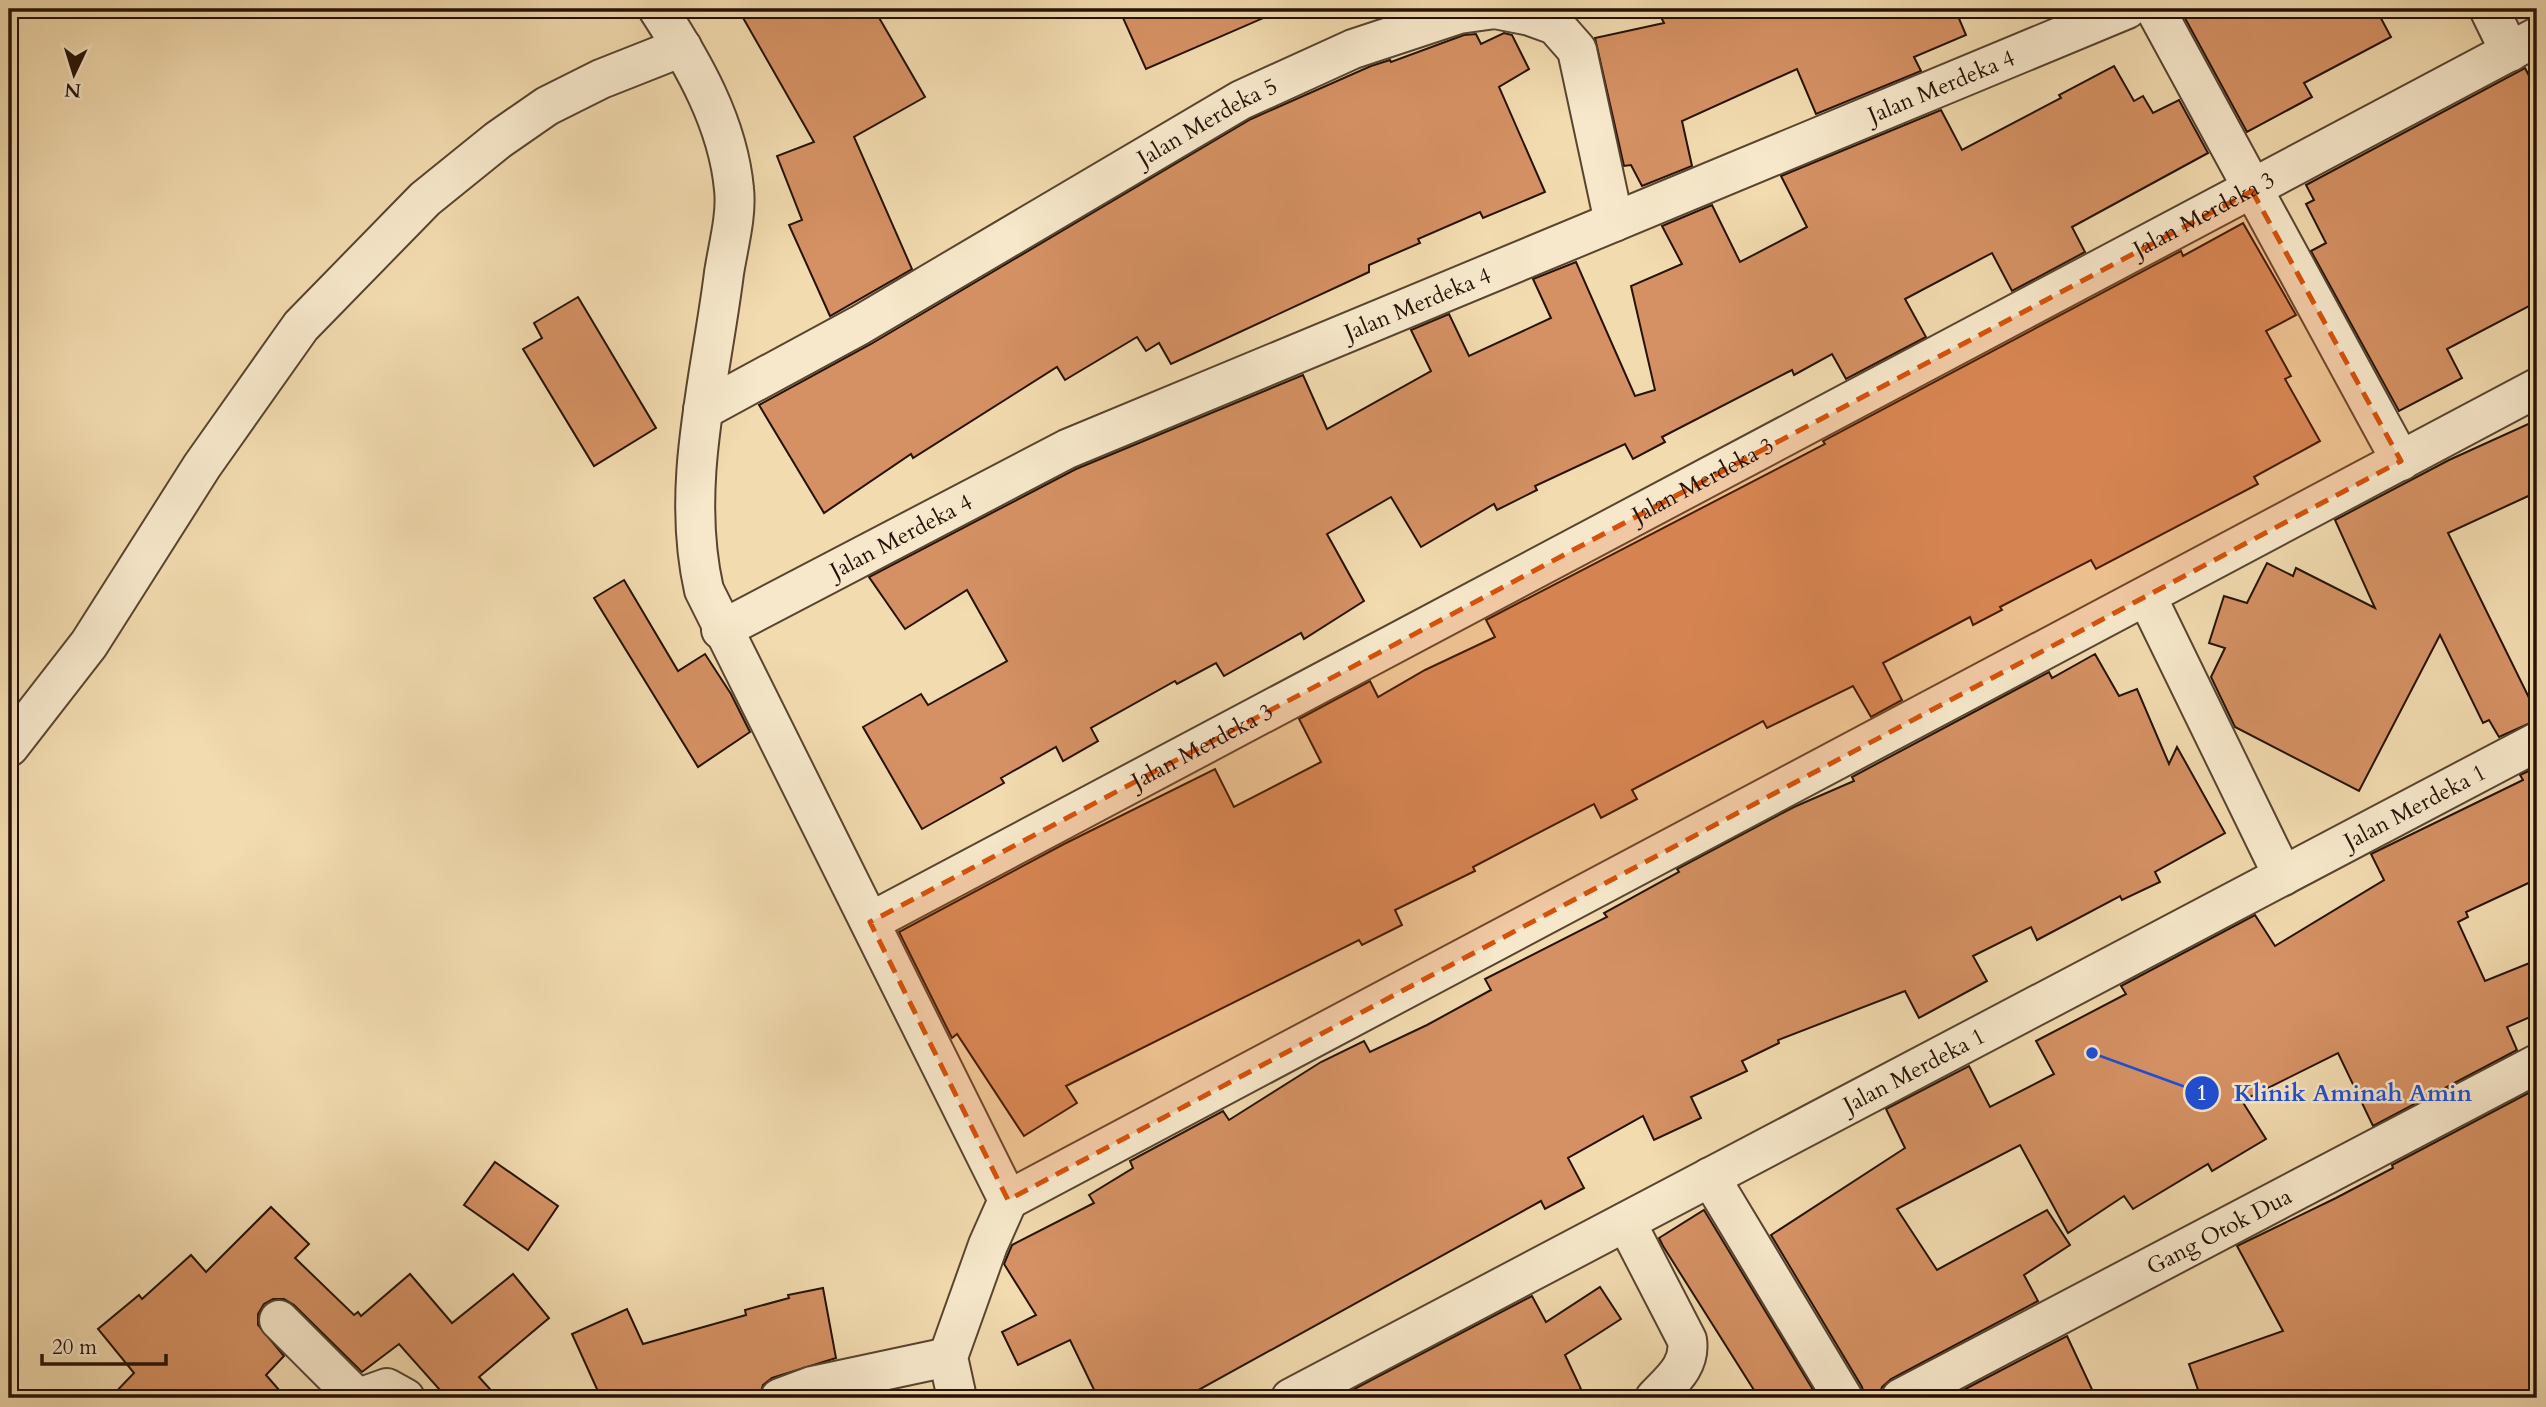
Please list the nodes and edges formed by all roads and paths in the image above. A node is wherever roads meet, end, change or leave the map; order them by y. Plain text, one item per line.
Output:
1 (2127, 9) edge
2 (2155, 9) edge
3 (2489, 9) edge
4 (673, 21) edge
5 (2524, 45) edge
6 (2252, 191) junction
7 (1614, 222) junction
8 (2537, 388) edge
9 (703, 410) junction
10 (2400, 461) junction
11 (2147, 597) junction
12 (721, 630) junction
13 (2537, 742) edge
14 (9, 747) edge
15 (2283, 876) junction
16 (870, 922) junction
17 (2537, 1064) edge
18 (1710, 1177) junction
19 (1009, 1200) junction
20 (1626, 1222) junction
21 (279, 1320) dead end
22 (948, 1357) junction
23 (358, 1398) edge
24 (404, 1398) edge
25 (780, 1398) edge
26 (957, 1398) edge
27 (1291, 1398) edge
28 (1655, 1398) edge
29 (1843, 1398) edge
30 (1901, 1398) edge

1 - 7 street, Jalan Merdeka 4
2 - 6 street
3 - 5 street
4 - 9 street
4 - 14 street
5 - 6 street, Jalan Merdeka 3
6 - 10 street
6 - 16 street, Jalan Merdeka 3
7 - 9 street, Jalan Merdeka 5
7 - 12 street, Jalan Merdeka 4
8 - 10 street
9 - 12 street
10 - 11 street
11 - 15 street
11 - 19 street
12 - 16 street
13 - 15 street, Jalan Merdeka 1
15 - 18 street, Jalan Merdeka 1
16 - 19 street
17 - 30 street, Gang Otok Dua
18 - 20 street, Jalan Merdeka 1
18 - 29 street
19 - 22 street
20 - 27 street, Jalan Merdeka 1
20 - 28 street
21 - 23 street
22 - 25 street
22 - 26 street
23 - 24 street

